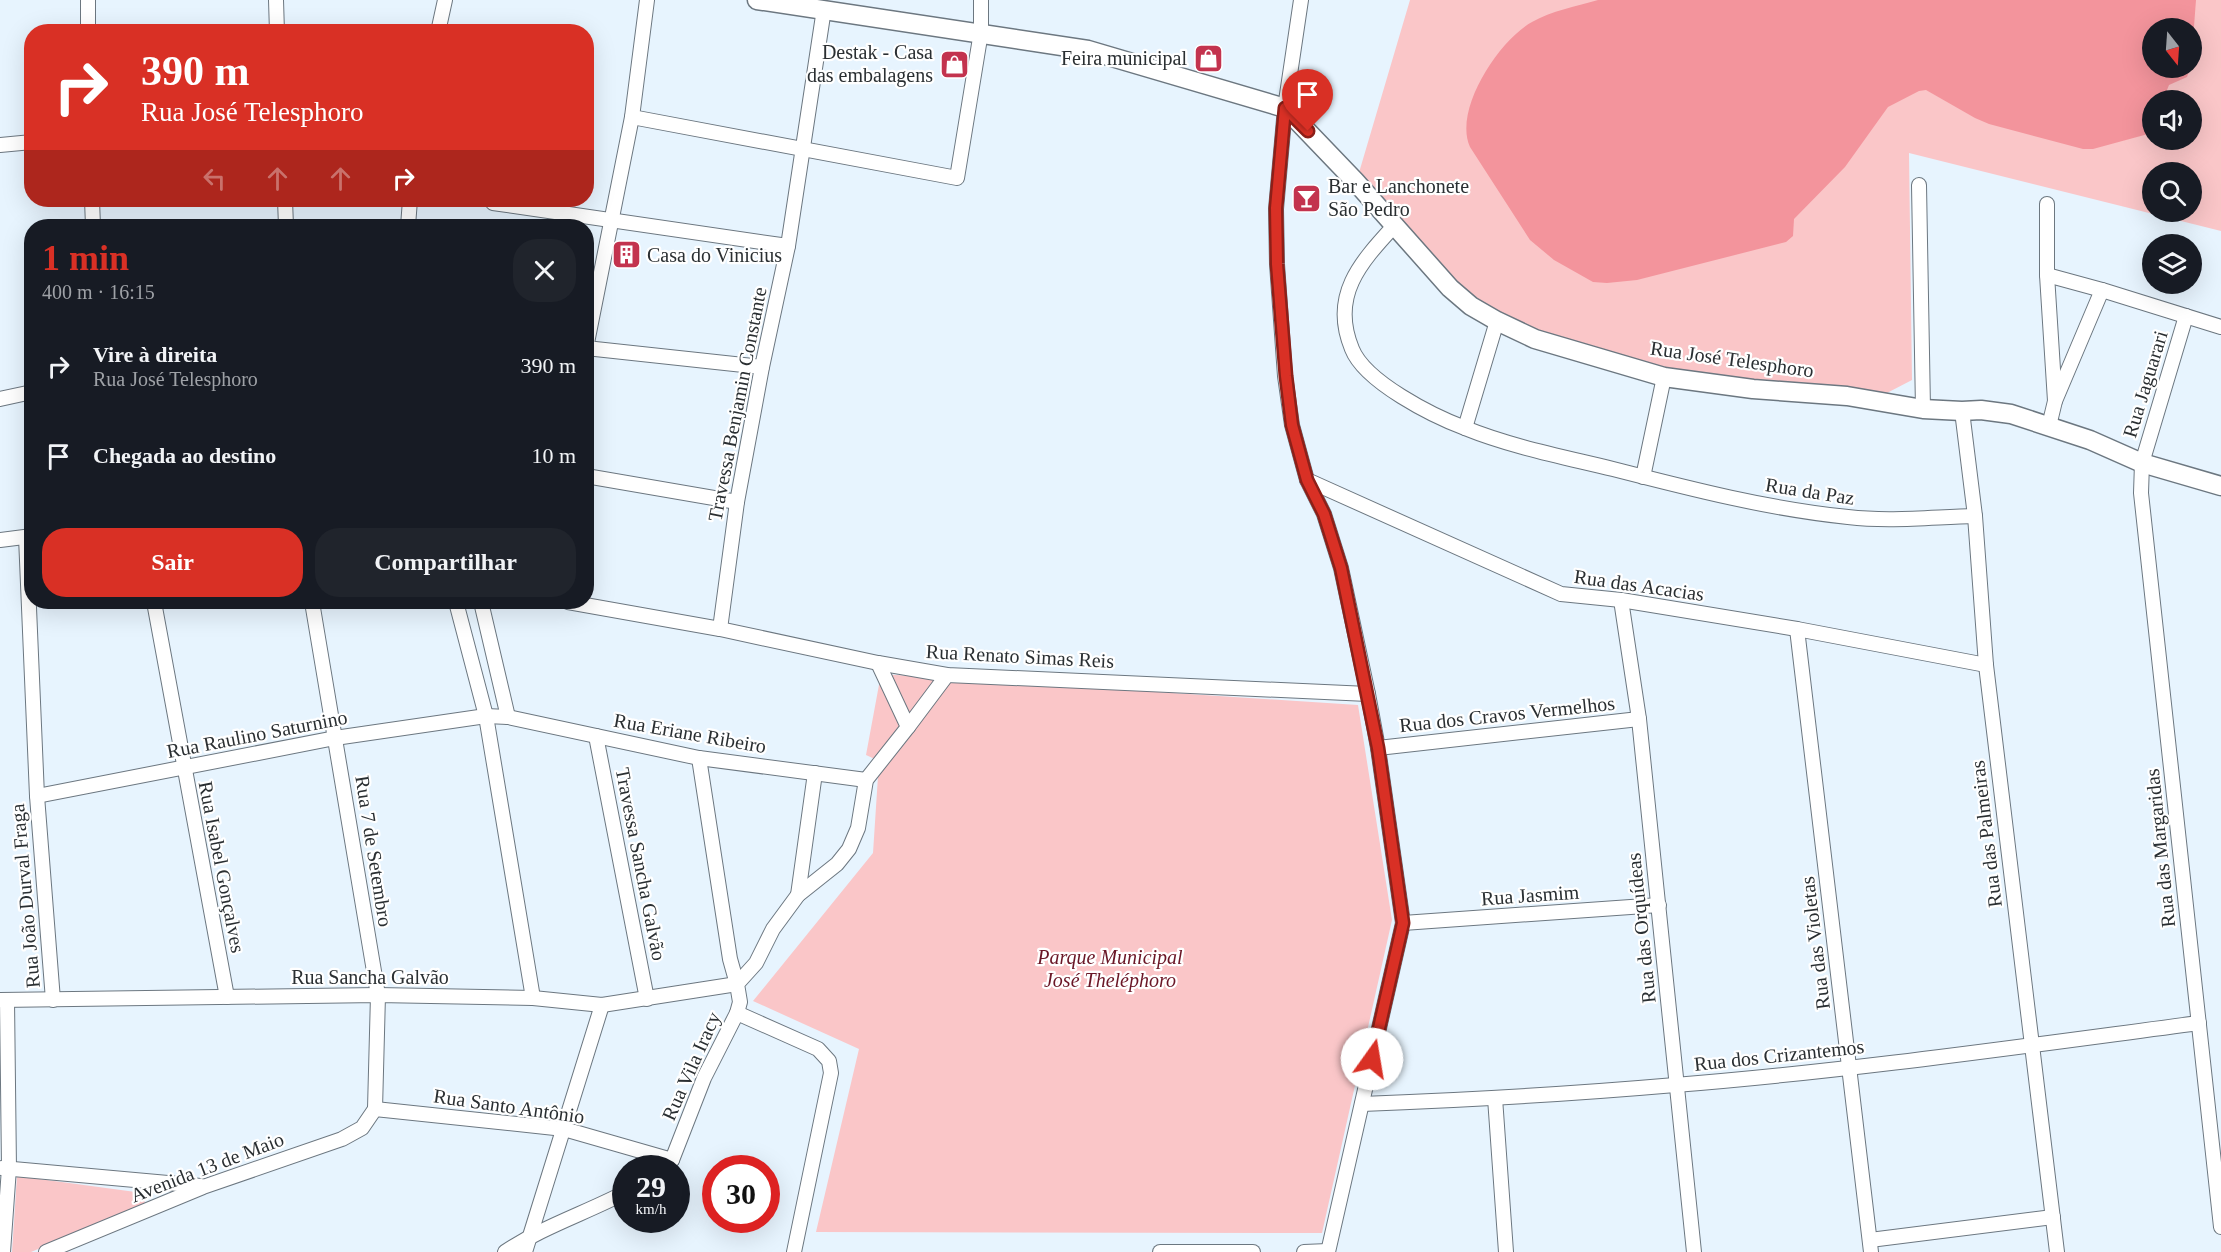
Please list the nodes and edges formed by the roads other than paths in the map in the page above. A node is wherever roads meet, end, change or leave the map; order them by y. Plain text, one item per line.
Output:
1 (88, 0) edge
2 (276, 0) edge
3 (445, 0) edge
4 (647, 0) edge
5 (757, 0) edge
6 (981, 0) edge
7 (1301, 0) edge
8 (824, 9) junction
9 (88, 24) edge
10 (277, 24) edge
11 (440, 24) edge
12 (981, 32) junction
13 (1285, 108) junction
14 (632, 117) junction
15 (24, 143) edge
16 (0, 145) edge
17 (804, 149) junction
18 (1919, 184) dead end
19 (2047, 204) dead end
20 (521, 207) edge
21 (612, 220) junction
22 (1394, 226) junction
23 (788, 246) junction
24 (2047, 275) junction
25 (2102, 290) junction
26 (594, 309) edge
27 (2186, 316) junction
28 (1497, 321) junction
29 (2221, 327) edge
30 (594, 349) edge
31 (762, 366) junction
32 (1664, 376) junction
33 (24, 394) edge
34 (0, 399) edge
35 (2055, 402) junction
36 (1923, 409) junction
37 (1962, 411) junction
38 (2049, 426) junction
39 (1465, 428) junction
40 (2142, 463) junction
41 (594, 477) edge
42 (1643, 477) junction
43 (1307, 480) junction
44 (2221, 486) edge
45 (737, 502) junction
46 (1975, 516) junction
47 (24, 537) edge
48 (0, 540) edge
49 (1621, 600) junction
50 (594, 607) edge
51 (31, 609) edge
52 (155, 609) edge
53 (313, 609) edge
54 (458, 609) edge
55 (483, 609) edge
56 (1797, 628) junction
57 (720, 629) junction
58 (878, 663) junction
59 (1986, 665) junction
60 (947, 675) junction
61 (1368, 694) junction
62 (486, 716) junction
63 (508, 717) junction
64 (1639, 719) junction
65 (908, 727) junction
66 (596, 736) junction
67 (335, 738) junction
68 (1378, 748) junction
69 (699, 758) junction
70 (183, 769) junction
71 (815, 773) junction
72 (866, 780) junction
73 (37, 796) junction
74 (798, 895) junction
75 (1659, 905) junction
76 (1403, 923) junction
77 (737, 984) junction
78 (378, 995) junction
79 (226, 997) junction
80 (533, 998) junction
81 (647, 999) junction
82 (4, 1000) edge
83 (53, 1000) junction
84 (602, 1005) junction
85 (737, 1013) junction
86 (2199, 1023) junction
87 (2031, 1045) junction
88 (1849, 1068) junction
89 (1676, 1085) junction
90 (1496, 1098) junction
91 (1362, 1104) junction
92 (375, 1109) junction
93 (564, 1129) junction
94 (641, 1155) edge
95 (671, 1155) edge
96 (5, 1168) edge
97 (203, 1187) junction
98 (612, 1200) edge
99 (2053, 1217) junction
100 (2221, 1227) edge
101 (528, 1236) junction
102 (1870, 1246) edge
103 (1328, 1251) edge
104 (3, 1252) edge
105 (46, 1252) edge
106 (505, 1252) edge
107 (525, 1252) edge
108 (794, 1252) edge
109 (1160, 1252) edge
110 (1253, 1252) edge
111 (1304, 1252) edge
112 (1506, 1252) edge
113 (1694, 1252) edge
114 (2057, 1252) edge

1 - 9 street
2 - 10 street
3 - 11 street
4 - 14 street
5 - 8 street
6 - 12 street
7 - 13 street
8 - 12 street
8 - 17 street, Travessa Benjamin Constante
12 - 13 street
12 - 17 street
13 - 22 street, Rua José Telesphoro
13 - 43 street
14 - 17 street
14 - 21 street
15 - 16 street
17 - 23 street, Travessa Benjamin Constante
18 - 36 street
19 - 24 street
20 - 21 street
21 - 23 street
21 - 26 street
22 - 28 street, Rua José Telesphoro
22 - 39 street, Rua da Paz
23 - 31 street, Travessa Benjamin Constante
24 - 25 street
24 - 35 street
25 - 27 street
25 - 35 street
27 - 29 street
27 - 40 street, Rua Jaguarari
28 - 32 street, Rua José Telesphoro
28 - 39 street
30 - 31 street
31 - 45 street, Travessa Benjamin Constante
32 - 36 street, Rua José Telesphoro
32 - 42 street
33 - 34 street
35 - 38 street
36 - 37 street, Rua José Telesphoro
37 - 38 street, Rua José Telesphoro
37 - 46 street, Rua das Palmeiras
38 - 40 street, Rua José Telesphoro
39 - 42 street, Rua da Paz
40 - 44 street, Rua José Telesphoro
40 - 86 street, Rua das Margaridas
41 - 45 street
42 - 46 street, Rua da Paz
43 - 49 street, Rua das Acacias
43 - 61 street
45 - 57 street, Travessa Benjamin Constante
46 - 59 street, Rua das Palmeiras
47 - 48 street
49 - 56 street, Rua das Acacias
49 - 64 street, Rua das Orquídeas
50 - 57 street, Rua Renato Simas Reis
51 - 73 street, Rua João Durval Fraga
52 - 70 street, Rua Isabel Gonçalves
53 - 67 street, Rua 7 de Setembro
54 - 62 street
55 - 63 street
56 - 59 street, Rua das Acacias
56 - 88 street, Rua das Violetas
57 - 58 street, Rua Renato Simas Reis
58 - 60 street, Rua Renato Simas Reis
58 - 65 street
59 - 87 street, Rua das Palmeiras
60 - 61 street, Rua Renato Simas Reis
60 - 65 street
61 - 68 street
62 - 63 street, Rua Raulino Saturnino
62 - 67 street, Rua Raulino Saturnino
62 - 80 street
63 - 66 street, Rua Eriane Ribeiro
64 - 68 street, Rua dos Cravos Vermelhos
64 - 75 street, Rua das Orquídeas
65 - 72 street
66 - 69 street, Rua Eriane Ribeiro
66 - 81 street, Travessa Sancha Galvão
67 - 70 street, Rua Raulino Saturnino
67 - 78 street, Rua 7 de Setembro
68 - 76 street
69 - 71 street, Rua Eriane Ribeiro
69 - 77 street, Rua Vila Iracy
70 - 73 street, Rua Raulino Saturnino
70 - 79 street, Rua Isabel Gonçalves
71 - 72 street, Rua Eriane Ribeiro
71 - 74 street
72 - 74 street
73 - 83 street, Rua João Durval Fraga
74 - 77 street
75 - 76 street, Rua Jasmim
75 - 89 street, Rua das Orquídeas
76 - 91 street
77 - 81 street, Rua Sancha Galvão
77 - 85 street, Rua Vila Iracy
78 - 79 street, Rua Sancha Galvão
78 - 80 street, Rua Sancha Galvão
78 - 92 street, Rua 7 de Setembro
79 - 83 street, Rua Sancha Galvão
80 - 84 street, Rua Sancha Galvão
81 - 84 street, Rua Sancha Galvão
82 - 83 street, Rua Sancha Galvão
82 - 96 street
84 - 93 street
85 - 95 street, Rua Vila Iracy
85 - 108 street
86 - 87 street, Rua dos Crizantemos
86 - 100 street, Rua das Margaridas
87 - 88 street, Rua dos Crizantemos
87 - 99 street, Rua das Palmeiras
88 - 89 street, Rua dos Crizantemos
88 - 102 street, Rua das Violetas
89 - 90 street, Rua dos Crizantemos
89 - 113 street, Rua das Orquídeas
90 - 91 street, Rua dos Crizantemos
90 - 112 street
91 - 103 street
92 - 93 street, Rua Santo Antônio
92 - 97 street, Avenida 13 de Maio
93 - 94 street, Rua Santo Antônio
93 - 101 street
96 - 97 street
96 - 104 street
97 - 105 street, Avenida 13 de Maio
98 - 101 street
99 - 102 street
99 - 114 street, Rua das Palmeiras
101 - 106 street
101 - 107 street
103 - 111 street
109 - 110 street

